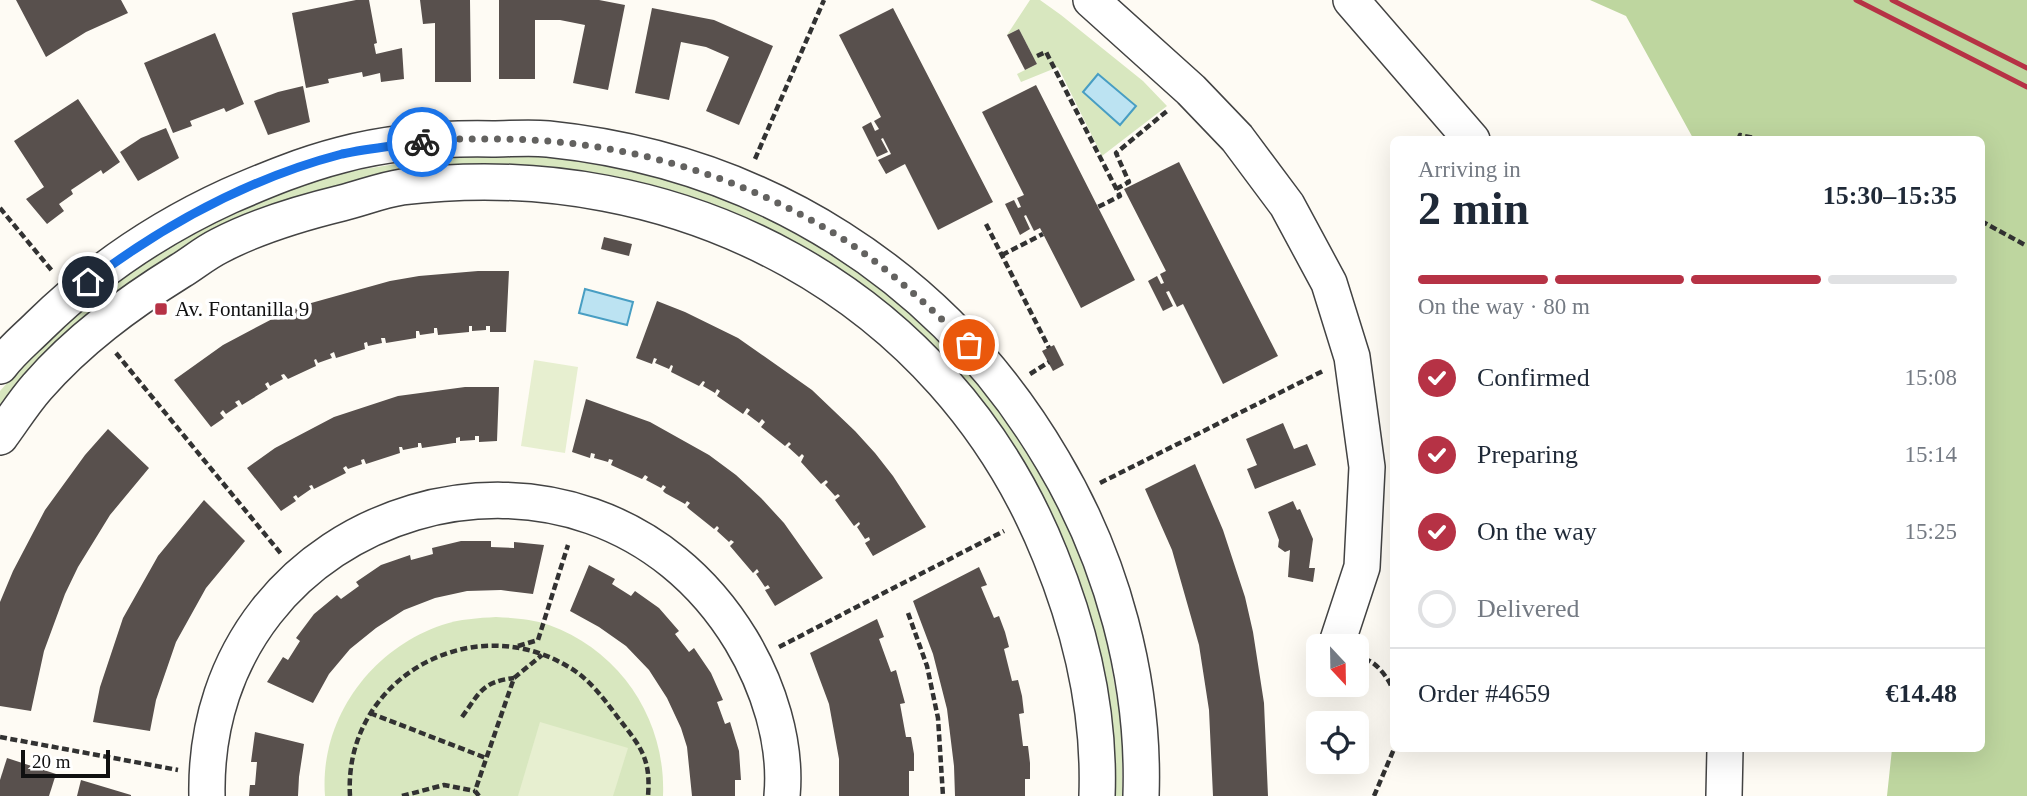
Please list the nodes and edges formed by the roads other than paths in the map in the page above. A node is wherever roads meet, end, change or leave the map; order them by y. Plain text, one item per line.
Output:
1 (1090, 0) edge
2 (1351, 0) edge
3 (1469, 136) edge
4 (0, 366) edge
5 (0, 437) edge
6 (1340, 634) edge
7 (1725, 752) edge
8 (207, 796) edge
9 (782, 796) edge
10 (1097, 796) edge
11 (1141, 796) edge
12 (1724, 796) edge

1 - 6 street
2 - 3 street
4 - 11 street
5 - 10 street
7 - 12 street
8 - 9 street

